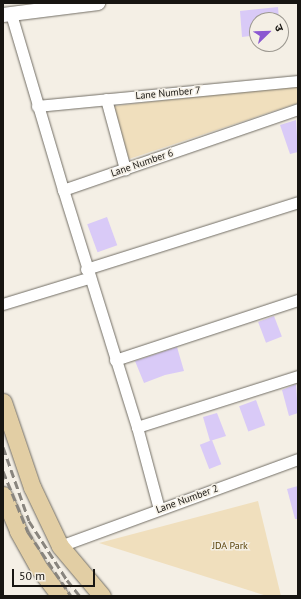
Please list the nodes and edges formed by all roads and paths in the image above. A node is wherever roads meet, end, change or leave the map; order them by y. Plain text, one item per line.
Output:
1 (95, 3) edge
2 (98, 3) edge
3 (12, 11) edge
4 (298, 80) edge
5 (106, 99) junction
6 (37, 106) junction
7 (298, 109) edge
8 (125, 169) junction
9 (63, 190) junction
10 (298, 202) edge
11 (87, 274) junction
12 (298, 300) edge
13 (3, 304) edge
14 (115, 360) junction
15 (298, 376) edge
16 (3, 402) edge
17 (137, 427) junction
18 (298, 459) edge
19 (3, 495) edge
20 (159, 509) junction
21 (60, 546) junction
22 (60, 596) edge
23 (102, 596) edge

1 - 2 street
1 - 3 street
3 - 6 street
4 - 5 street, Lane Number 7
5 - 6 street, Lane Number 7
5 - 8 street
6 - 9 street
7 - 8 street, Lane Number 6
8 - 9 street, Lane Number 6
9 - 11 street
10 - 11 street
11 - 13 street
11 - 14 street
12 - 14 street
14 - 17 street
15 - 17 street
16 - 21 main road
17 - 20 street
18 - 20 street, Lane Number 2
19 - 22 main road
20 - 21 street, Lane Number 2
21 - 23 main road

